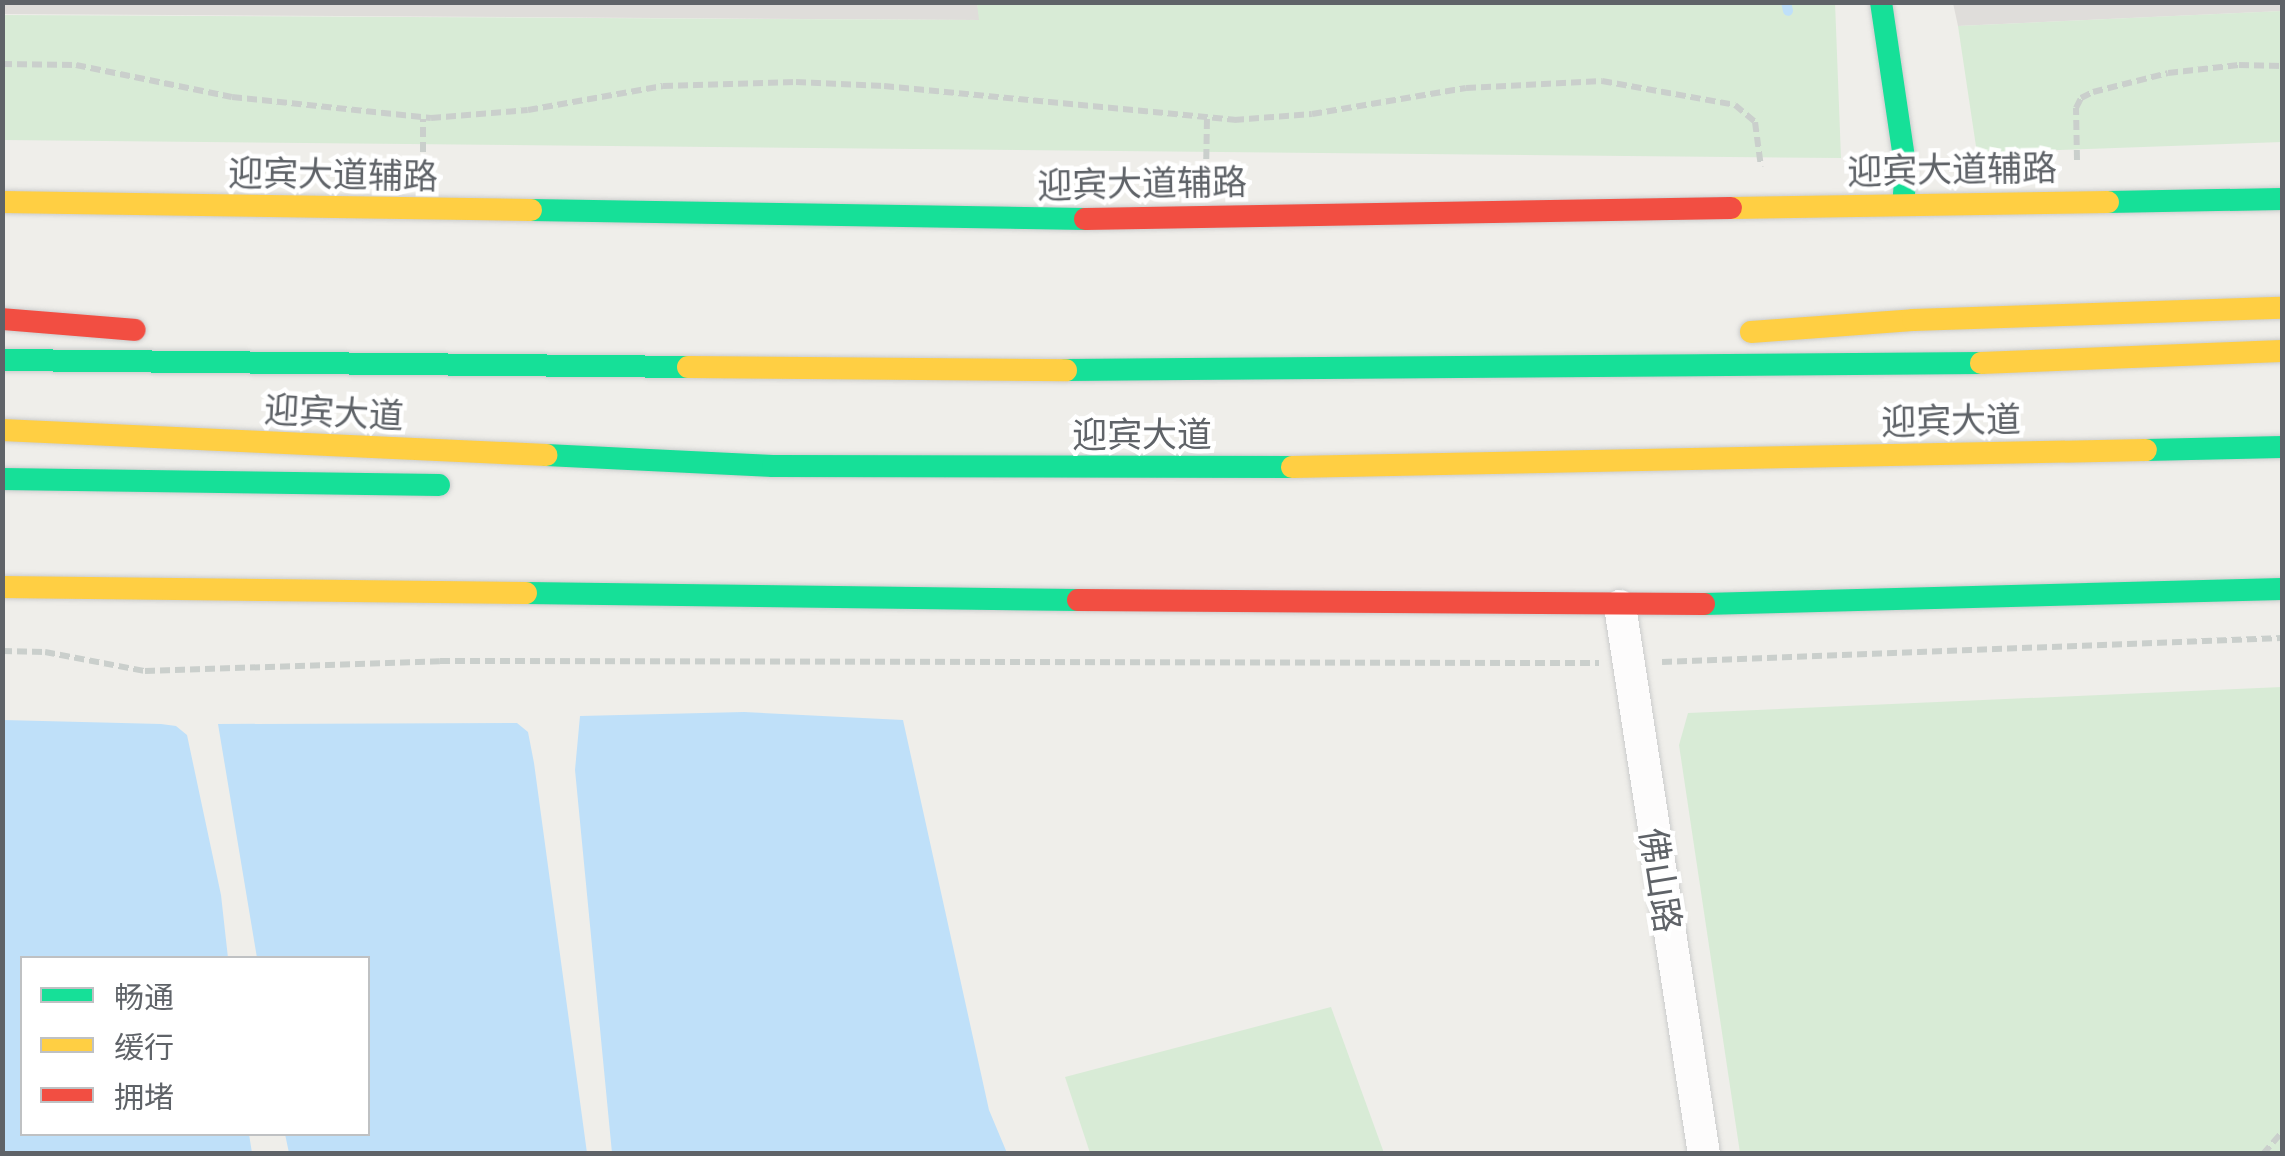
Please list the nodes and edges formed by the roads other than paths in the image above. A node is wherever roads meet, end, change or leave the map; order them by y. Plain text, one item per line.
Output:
1 (1882, 2) edge
2 (2282, 199) edge
3 (2, 202) edge
4 (1902, 203) junction
5 (2282, 308) edge
6 (2, 319) edge
7 (1734, 333) dead end
8 (163, 334) dead end
9 (202, 338) dead end
10 (1616, 342) dead end
11 (2282, 351) edge
12 (2, 360) edge
13 (415, 366) junction
14 (1220, 372) junction
15 (2, 430) edge
16 (2282, 447) edge
17 (773, 466) junction
18 (1218, 468) junction
19 (2, 479) edge
20 (545, 479) dead end
21 (1869, 480) dead end
22 (469, 483) dead end
23 (2, 587) edge
24 (2282, 589) edge
25 (1620, 606) junction
26 (1704, 1154) edge

1 - 4 main road
2 - 4 main road, 迎宾大道辅路
3 - 4 main road, 迎宾大道辅路
5 - 7 main road
6 - 8 main road
9 - 13 main road
10 - 14 main road
11 - 14 main road, 迎宾大道
12 - 13 main road, 迎宾大道
13 - 14 main road, 迎宾大道
15 - 17 main road, 迎宾大道
16 - 18 main road, 迎宾大道
17 - 18 main road, 迎宾大道
17 - 20 main road
18 - 21 main road
19 - 22 main road
23 - 25 main road
24 - 25 main road
25 - 26 street, 佛山路

